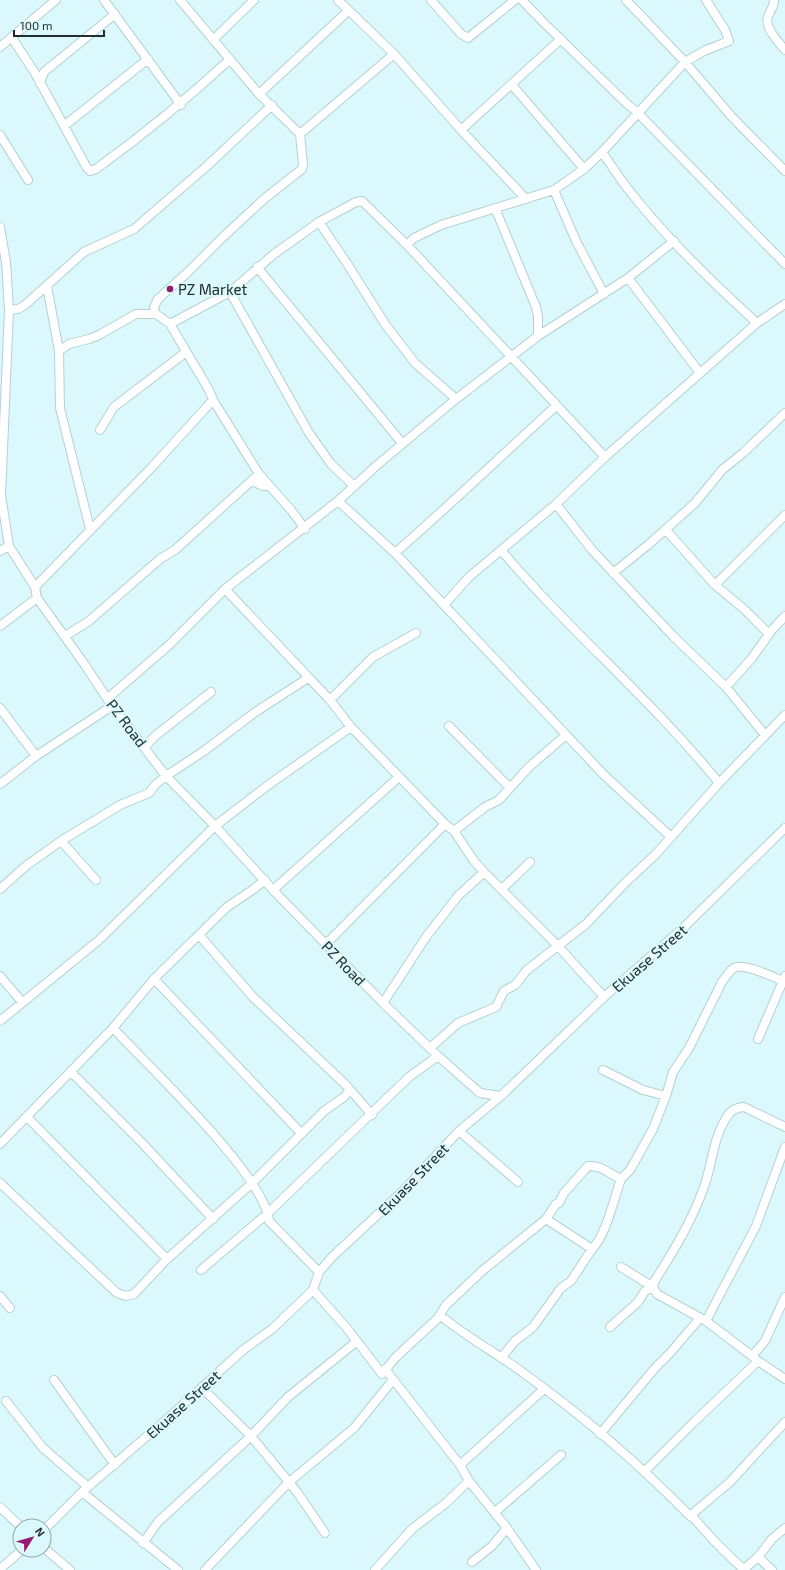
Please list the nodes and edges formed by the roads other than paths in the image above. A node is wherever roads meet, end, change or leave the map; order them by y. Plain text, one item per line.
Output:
1 (56, 0) edge
2 (104, 0) edge
3 (180, 0) edge
4 (254, 0) edge
5 (338, 0) edge
6 (431, 0) edge
7 (515, 0) edge
8 (522, 0) edge
9 (626, 0) edge
10 (706, 0) edge
11 (774, 0) edge
12 (348, 11) junction
13 (115, 14) junction
14 (12, 38) junction
15 (561, 39) junction
16 (213, 40) junction
17 (0, 47) edge
18 (785, 50) edge
19 (394, 54) junction
20 (148, 59) junction
21 (229, 60) junction
22 (685, 62) junction
23 (44, 72) junction
24 (35, 73) junction
25 (40, 83) junction
26 (512, 85) junction
27 (260, 94) junction
28 (181, 105) junction
29 (272, 105) junction
30 (637, 112) junction
31 (64, 126) junction
32 (461, 130) junction
33 (300, 134) junction
34 (0, 135) edge
35 (602, 152) junction
36 (584, 169) junction
37 (785, 171) edge
38 (28, 180) dead end
39 (554, 190) junction
40 (526, 199) junction
41 (494, 208) junction
42 (319, 222) junction
43 (0, 227) edge
44 (674, 241) junction
45 (407, 245) junction
46 (785, 264) edge
47 (257, 268) junction
48 (628, 278) junction
49 (47, 286) junction
50 (230, 292) junction
51 (604, 294) junction
52 (4, 298) edge
53 (785, 304) edge
54 (9, 310) junction
55 (156, 314) junction
56 (757, 323) junction
57 (170, 324) junction
58 (56, 335) junction
59 (538, 336) junction
60 (69, 344) junction
61 (59, 351) junction
62 (186, 352) junction
63 (510, 356) junction
64 (3, 363) edge
65 (700, 373) junction
66 (456, 399) junction
67 (212, 400) junction
68 (556, 406) junction
69 (785, 413) edge
70 (100, 430) dead end
71 (1, 437) edge
72 (402, 443) junction
73 (605, 457) junction
74 (259, 474) junction
75 (252, 481) junction
76 (269, 486) junction
77 (354, 486) junction
78 (338, 501) junction
79 (556, 504) junction
80 (2, 506) edge
81 (785, 514) edge
82 (90, 529) junction
83 (304, 529) junction
84 (666, 530) junction
85 (10, 546) junction
86 (501, 550) junction
87 (0, 551) edge
88 (395, 553) junction
89 (613, 573) junction
90 (715, 585) junction
91 (35, 587) junction
92 (225, 590) junction
93 (36, 598) junction
94 (444, 605) junction
95 (785, 616) edge
96 (0, 626) edge
97 (416, 633) dead end
98 (769, 634) junction
99 (65, 636) junction
100 (308, 678) junction
101 (726, 687) junction
102 (211, 692) dead end
103 (330, 700) junction
104 (110, 702) junction
105 (0, 708) edge
106 (785, 715) edge
107 (449, 726) dead end
108 (351, 727) junction
109 (566, 735) junction
110 (765, 735) junction
111 (145, 747) junction
112 (36, 756) junction
113 (166, 776) junction
114 (399, 777) junction
115 (719, 783) junction
116 (0, 784) edge
117 (510, 788) junction
118 (445, 824) junction
119 (215, 826) junction
120 (785, 828) edge
121 (454, 831) junction
122 (671, 837) junction
123 (61, 841) junction
124 (530, 862) dead end
125 (484, 872) junction
126 (96, 880) dead end
127 (265, 880) junction
128 (0, 889) edge
129 (502, 889) junction
130 (273, 890) junction
131 (198, 935) junction
132 (326, 944) junction
133 (557, 945) junction
134 (0, 976) edge
135 (785, 977) edge
136 (154, 979) junction
137 (604, 996) junction
138 (22, 1002) junction
139 (383, 1003) junction
140 (0, 1021) edge
141 (113, 1028) junction
142 (758, 1039) dead end
143 (430, 1048) junction
144 (438, 1056) junction
145 (603, 1070) dead end
146 (70, 1072) junction
147 (350, 1090) junction
148 (501, 1096) junction
149 (666, 1096) junction
150 (372, 1114) junction
151 (27, 1117) junction
152 (785, 1127) edge
153 (458, 1131) junction
154 (301, 1133) junction
155 (0, 1144) edge
156 (785, 1147) edge
157 (621, 1179) junction
158 (518, 1182) dead end
159 (0, 1183) edge
160 (252, 1184) junction
161 (268, 1213) junction
162 (213, 1219) junction
163 (546, 1219) junction
164 (592, 1249) junction
165 (167, 1259) junction
166 (621, 1267) dead end
167 (201, 1270) dead end
168 (318, 1272) junction
169 (653, 1287) junction
170 (313, 1290) junction
171 (0, 1296) edge
172 (785, 1297) edge
173 (10, 1308) dead end
174 (440, 1315) junction
175 (703, 1319) junction
176 (610, 1327) dead end
177 (356, 1342) junction
178 (501, 1358) junction
179 (755, 1359) junction
180 (385, 1370) junction
181 (54, 1380) dead end
182 (785, 1380) edge
183 (392, 1381) junction
184 (202, 1388) junction
185 (544, 1389) junction
186 (6, 1402) dead end
187 (785, 1422) edge
188 (600, 1434) junction
189 (251, 1436) junction
190 (561, 1455) dead end
191 (115, 1465) junction
192 (460, 1465) junction
193 (645, 1472) junction
194 (469, 1481) junction
195 (288, 1483) junction
196 (85, 1489) junction
197 (0, 1507) edge
198 (496, 1512) junction
199 (691, 1515) junction
200 (12, 1518) edge
201 (52, 1522) edge
202 (507, 1528) junction
203 (785, 1528) edge
204 (325, 1533) dead end
205 (143, 1543) junction
206 (52, 1555) edge
207 (758, 1557) junction
208 (13, 1558) edge
209 (472, 1562) dead end
210 (0, 1569) edge
211 (70, 1570) edge
212 (178, 1570) edge
213 (205, 1570) edge
214 (375, 1570) edge
215 (536, 1570) edge
216 (743, 1570) edge
217 (772, 1570) edge

1 - 14 street
2 - 13 street
3 - 16 street
4 - 16 street
5 - 12 street
6 - 7 street
8 - 15 street
9 - 22 street
10 - 22 street
11 - 18 street
12 - 19 street
12 - 27 street
13 - 20 street
13 - 23 street
14 - 17 street
14 - 24 street
15 - 26 street
15 - 30 street
16 - 21 street
19 - 32 street
19 - 33 street
20 - 28 street
20 - 31 street
21 - 27 street
21 - 28 street
22 - 30 street
22 - 37 street
23 - 24 street
23 - 25 street
24 - 25 street
25 - 31 street
26 - 32 street
26 - 36 street
27 - 29 street
28 - 31 street
29 - 33 street
29 - 49 street
30 - 35 street
30 - 46 street
32 - 40 street
33 - 55 street
34 - 38 street
35 - 36 street
35 - 44 street
36 - 39 street
39 - 40 street
39 - 51 street
40 - 41 street
41 - 45 street
41 - 59 street
42 - 45 street
42 - 47 street
42 - 66 street
43 - 52 street
44 - 48 street
44 - 56 street
45 - 63 street
47 - 50 street
47 - 72 street
48 - 51 street
48 - 65 street
49 - 54 street
49 - 58 street
50 - 57 street
50 - 77 street
51 - 59 street
52 - 54 street
53 - 56 street
54 - 64 street
55 - 57 street
55 - 60 street
56 - 65 street
57 - 62 street
58 - 60 street
58 - 61 street
59 - 63 street
60 - 61 street
61 - 82 street
62 - 67 street
62 - 70 street
63 - 66 street
63 - 68 street
64 - 71 street
65 - 73 street
66 - 72 street
67 - 74 street
67 - 82 street
68 - 73 street
68 - 88 street
69 - 84 street
71 - 80 street
72 - 77 street
73 - 79 street
74 - 75 street
74 - 76 street
75 - 76 street
75 - 99 street
76 - 83 street
77 - 78 street
78 - 83 street
78 - 88 street
79 - 86 street
79 - 89 street
80 - 85 street
81 - 90 street
82 - 91 street
83 - 92 street
84 - 89 street
84 - 90 street
85 - 87 street
85 - 91 street
86 - 94 street
86 - 115 street
88 - 94 street
89 - 101 street
90 - 98 street
91 - 93 street
92 - 100 street
92 - 104 street
93 - 96 street
93 - 99 street, PZ Road
94 - 109 street
95 - 98 street
97 - 103 street
98 - 101 street
99 - 104 street, PZ Road
100 - 103 street
100 - 113 street
101 - 110 street
102 - 111 street
103 - 108 street
104 - 111 street, PZ Road
104 - 112 street
105 - 112 street
106 - 110 street
107 - 117 street
108 - 114 street
108 - 119 street
109 - 117 street
109 - 122 street
110 - 115 street
111 - 113 street, PZ Road
112 - 116 street
113 - 119 street, PZ Road
113 - 123 street
114 - 118 street
114 - 130 street
115 - 122 street
117 - 121 street
118 - 121 street
118 - 132 street
119 - 127 street, PZ Road
119 - 138 street
120 - 137 street, Ekuase Street
121 - 125 street
122 - 133 street
123 - 126 street
123 - 128 street
124 - 129 street
125 - 129 street
125 - 139 street
127 - 130 street, PZ Road
127 - 131 street
129 - 133 street
130 - 132 street, PZ Road
131 - 136 street
131 - 147 street
132 - 139 street, PZ Road
133 - 137 street
133 - 143 street
134 - 138 street
135 - 142 street
135 - 149 street
136 - 141 street
136 - 154 street
137 - 148 street, Ekuase Street
138 - 140 street
139 - 143 street, PZ Road
141 - 146 street
141 - 160 street
143 - 144 street, PZ Road
144 - 148 street, PZ Road
144 - 150 street
145 - 149 street
146 - 151 street
146 - 162 street
147 - 150 street
147 - 154 street
148 - 153 street, Ekuase Street
149 - 157 street
150 - 161 street
151 - 155 street
151 - 165 street
152 - 169 street
153 - 158 street
153 - 168 street, Ekuase Street
154 - 160 street
156 - 175 street
157 - 163 street
157 - 164 street
159 - 165 street
160 - 161 street
160 - 162 street
161 - 167 street
161 - 168 street
162 - 165 street
163 - 164 street
163 - 174 street
164 - 178 street
166 - 169 street
168 - 170 street
169 - 175 street
169 - 176 street
170 - 177 street
170 - 184 street, Ekuase Street
171 - 173 street
172 - 179 street
174 - 178 street
174 - 180 street
175 - 179 street
175 - 188 street
177 - 180 street
177 - 189 street
178 - 185 street
179 - 182 street
179 - 193 street
180 - 183 street
181 - 191 street
183 - 192 street
183 - 195 street
184 - 189 street
184 - 191 street, Ekuase Street
185 - 188 street
185 - 192 street
186 - 196 street
187 - 199 street
188 - 193 street
189 - 195 street
189 - 205 street
190 - 198 street
191 - 196 street, Ekuase Street
192 - 194 street
193 - 199 street
194 - 198 street
194 - 214 street
195 - 204 street
195 - 213 street
196 - 201 street, Ekuase Street
196 - 205 street
197 - 200 street
198 - 202 street
199 - 216 street
202 - 209 street
202 - 215 street
203 - 207 street
205 - 212 street
206 - 211 street
207 - 216 street
207 - 217 street
208 - 210 street

